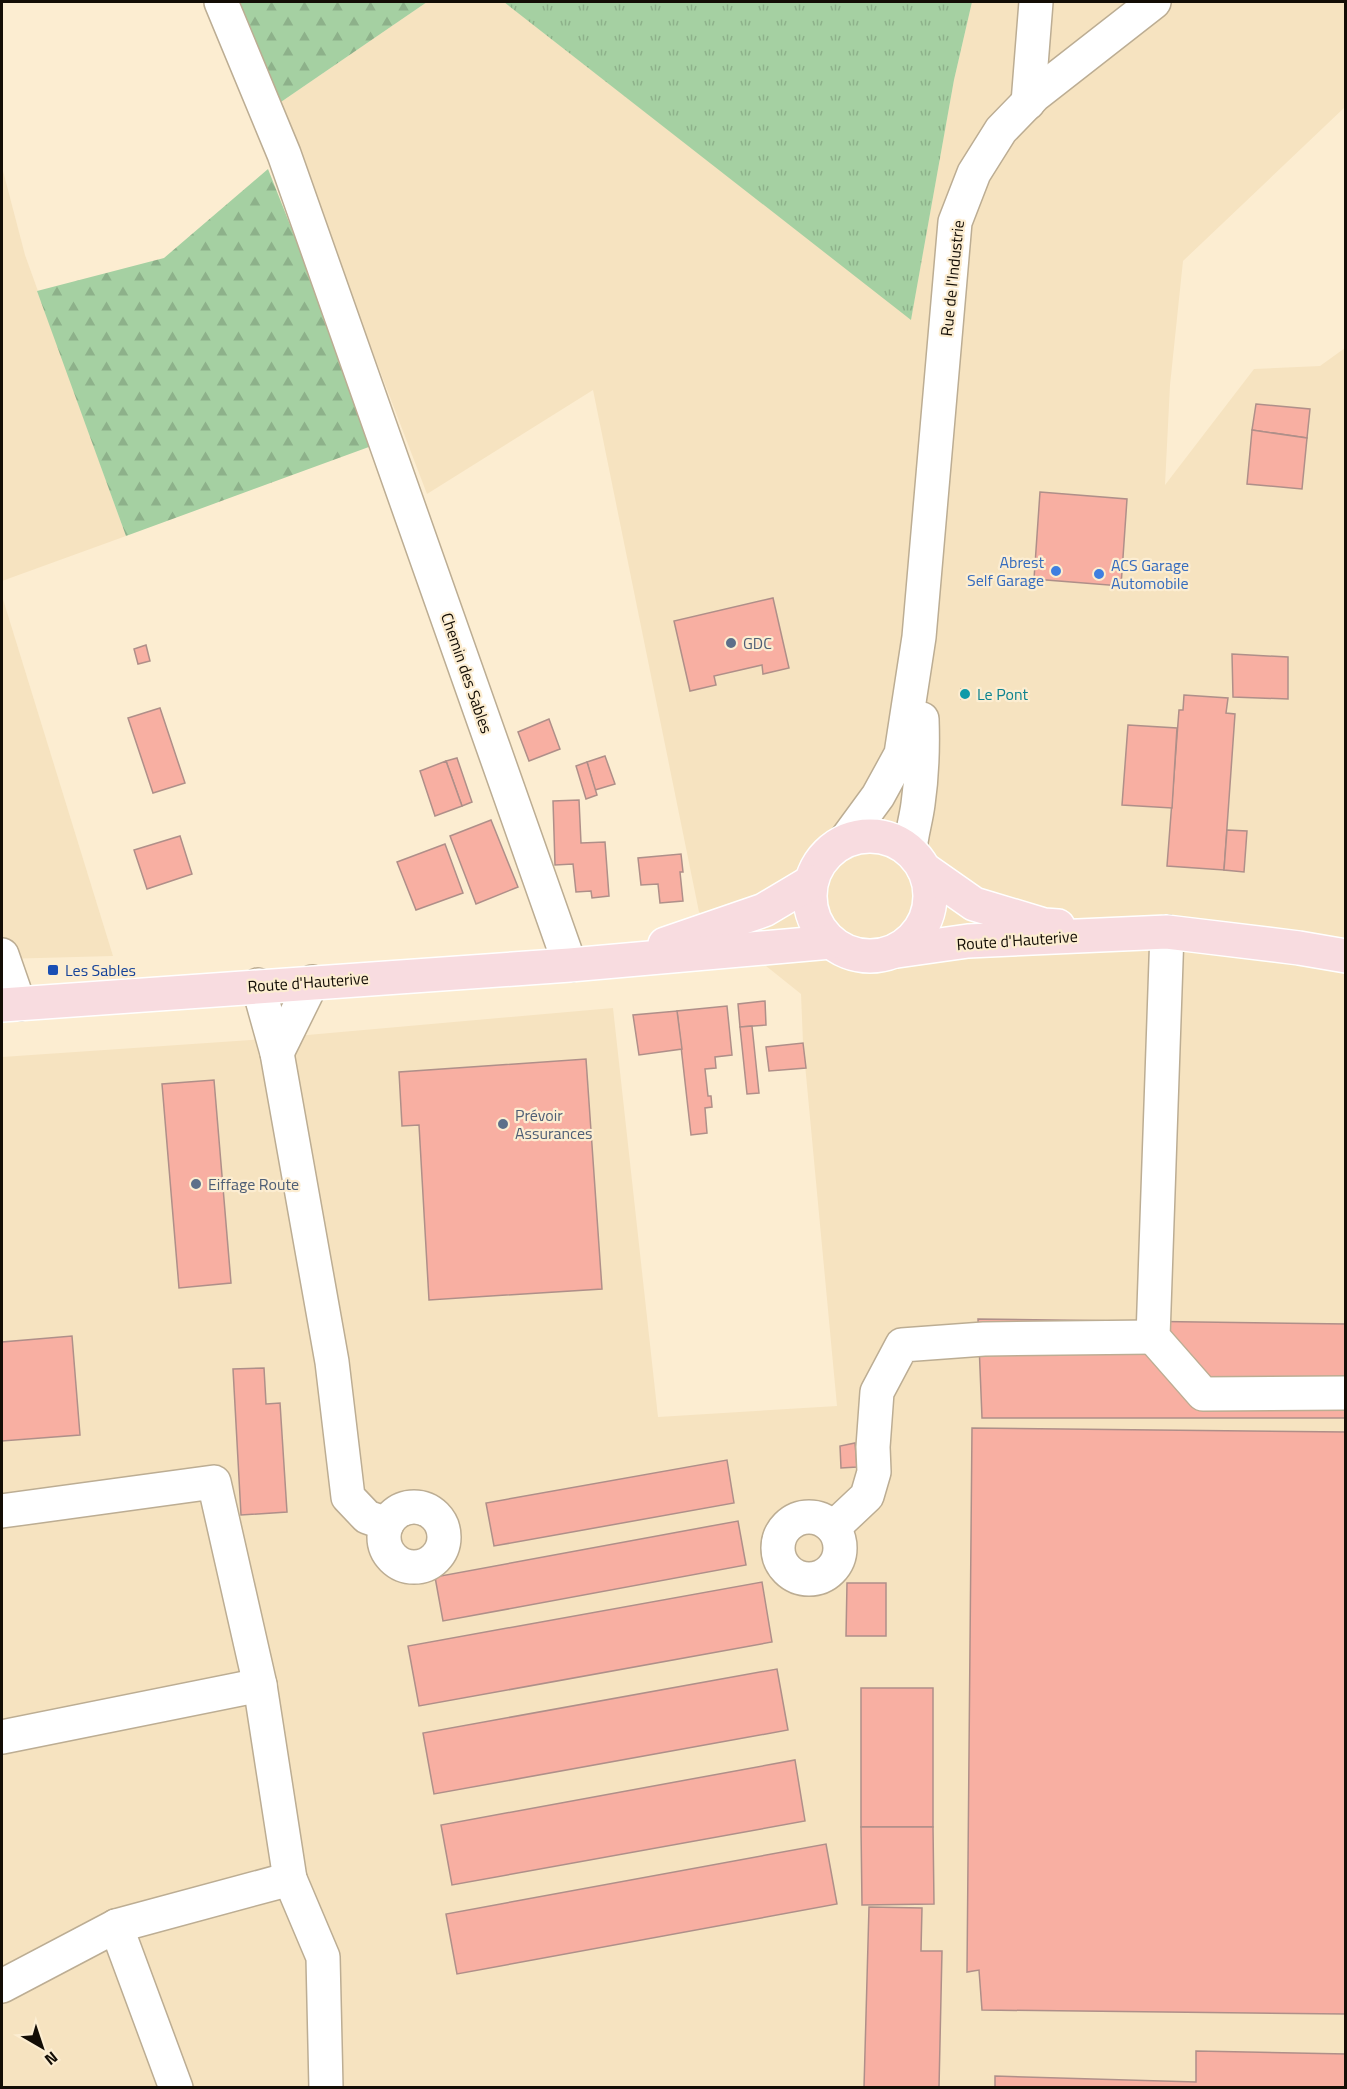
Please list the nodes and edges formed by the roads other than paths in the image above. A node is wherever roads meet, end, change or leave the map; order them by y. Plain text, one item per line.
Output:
1 (221, 2) edge
2 (1036, 2) edge
3 (1154, 2) edge
4 (1028, 103) junction
5 (919, 637) junction
6 (845, 841) junction
7 (917, 860) junction
8 (811, 882) junction
9 (1152, 932) junction
10 (831, 942) junction
11 (897, 951) junction
12 (2, 955) edge
13 (1346, 956) edge
14 (615, 961) junction
15 (570, 965) junction
16 (312, 982) junction
17 (258, 986) junction
18 (10, 1004) edge
19 (277, 1053) junction
20 (1153, 1337) junction
21 (1346, 1393) edge
22 (2, 1511) edge
23 (387, 1524) dead end
24 (833, 1528) dead end
25 (260, 1685) junction
26 (2, 1737) edge
27 (290, 1879) junction
28 (116, 1926) junction
29 (2, 1986) edge
30 (176, 2088) edge
31 (326, 2088) edge

1 - 15 street, Chemin des Sables
2 - 4 street
3 - 4 street, Rue de l'Industrie
4 - 5 street, Rue de l'Industrie
5 - 6 street, Rue de l'Industrie
5 - 7 street, Rue de l'Industrie
6 - 7 main road
6 - 8 main road
7 - 9 main road, Route d'Hauterive
7 - 11 main road
8 - 10 main road
8 - 14 main road, Route d'Hauterive
9 - 11 main road, Route d'Hauterive
9 - 13 main road, Route d'Hauterive
9 - 20 street
10 - 11 main road
10 - 14 main road, Route d'Hauterive
12 - 18 street
14 - 15 main road, Route d'Hauterive
15 - 16 main road, Route d'Hauterive
16 - 17 main road, Route d'Hauterive
16 - 19 street
17 - 18 main road, Route d'Hauterive
17 - 19 street
19 - 23 street
20 - 21 street
20 - 24 street
22 - 25 street
25 - 26 street
25 - 27 street
27 - 28 street
27 - 31 street
28 - 29 street
28 - 30 street

